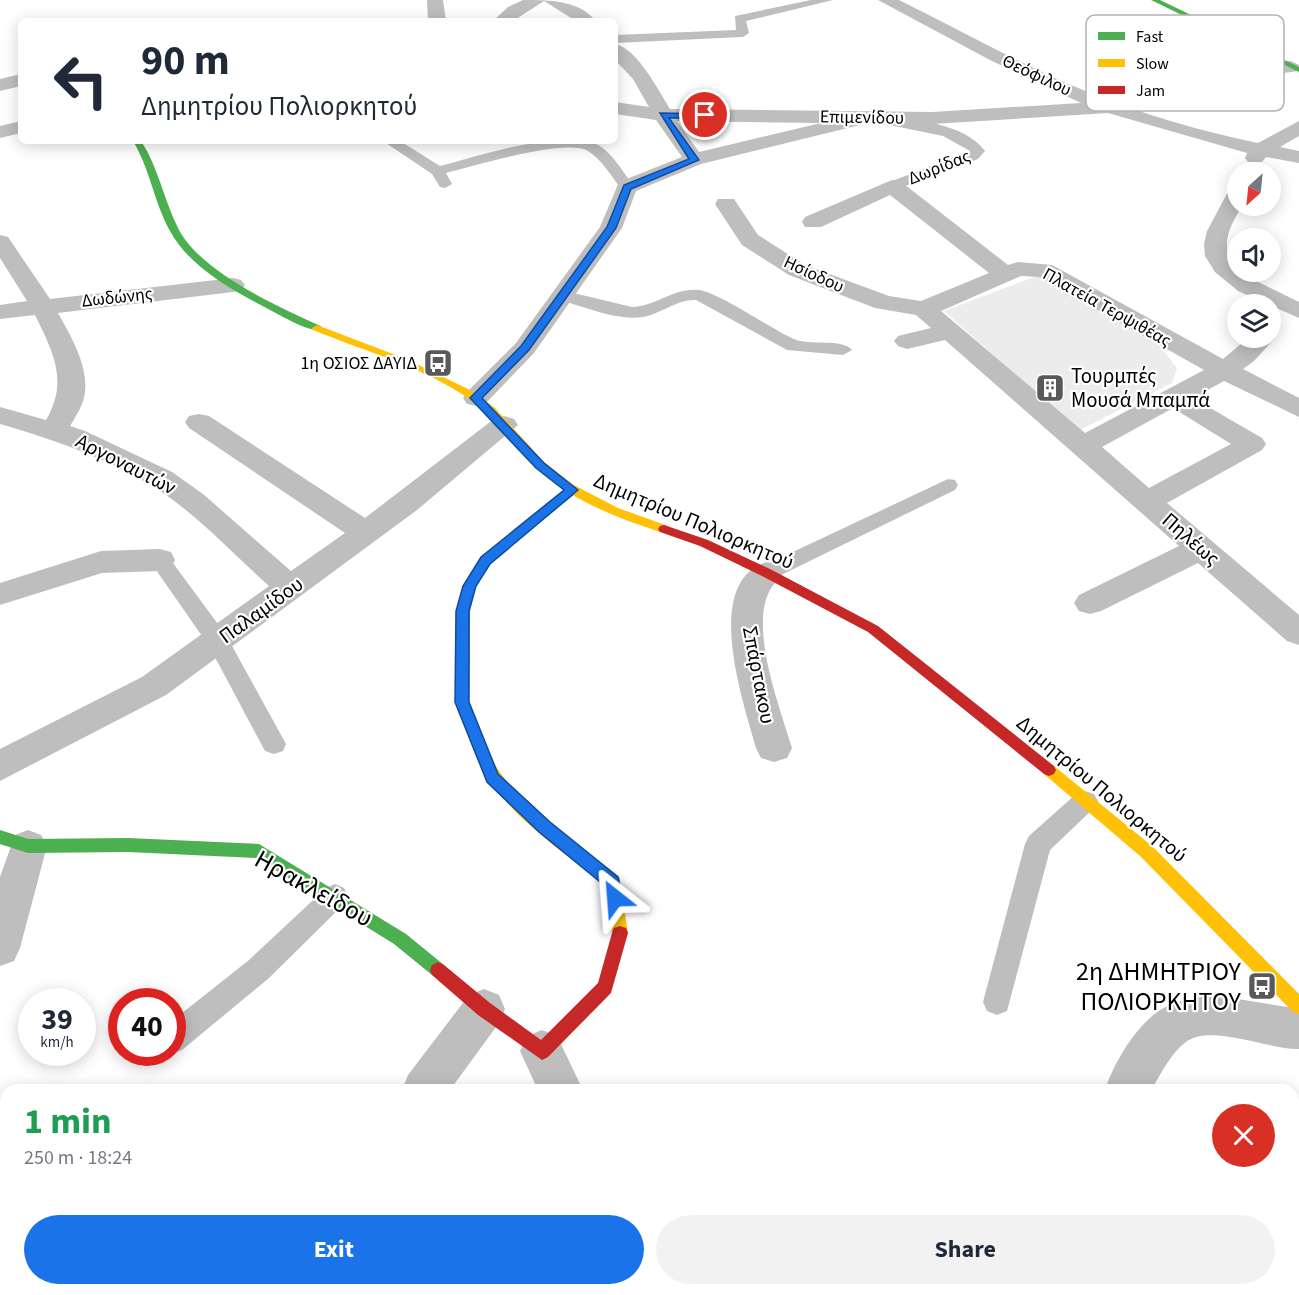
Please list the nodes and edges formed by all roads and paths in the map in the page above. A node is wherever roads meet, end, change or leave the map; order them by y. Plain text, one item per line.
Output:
1 (435, 0) edge
2 (537, 0) edge
3 (552, 0) edge
4 (827, 0) edge
5 (886, 0) edge
6 (1154, 0) edge
7 (1170, 0) edge
8 (519, 5) edge
9 (1186, 15) edge
10 (1199, 15) edge
11 (436, 18) edge
12 (505, 18) edge
13 (583, 18) edge
14 (618, 39) edge
15 (618, 52) edge
16 (18, 81) edge
17 (0, 85) edge
18 (1086, 97) edge
19 (618, 108) edge
20 (1086, 108) edge
21 (1124, 111) edge
22 (663, 115) junction
23 (869, 117) junction
24 (1299, 127) edge
25 (18, 128) edge
26 (0, 132) edge
27 (140, 144) edge
28 (394, 144) edge
29 (484, 144) dead end
30 (1259, 151) junction
31 (494, 158) junction
32 (1299, 158) edge
33 (694, 160) junction
34 (1253, 162) edge
35 (1299, 167) edge
36 (892, 186) junction
37 (627, 187) junction
38 (726, 204) dead end
39 (1227, 214) edge
40 (813, 222) dead end
41 (0, 242) edge
42 (1005, 274) junction
43 (233, 285) junction
44 (561, 295) junction
45 (43, 305) junction
46 (1292, 308) edge
47 (924, 309) junction
48 (0, 312) edge
49 (951, 331) junction
50 (907, 341) dead end
51 (1253, 348) edge
52 (843, 350) dead end
53 (1223, 371) junction
54 (1173, 397) junction
55 (476, 398) junction
56 (1299, 409) edge
57 (3, 419) edge
58 (199, 422) dead end
59 (504, 425) junction
60 (54, 430) junction
61 (1084, 445) junction
62 (948, 485) dead end
63 (572, 490) junction
64 (1148, 501) junction
65 (366, 533) junction
66 (1201, 548) junction
67 (160, 560) joint
68 (767, 573) junction
69 (291, 588) junction
70 (0, 594) edge
71 (1090, 603) dead end
72 (1299, 633) edge
73 (218, 641) junction
74 (274, 744) dead end
75 (774, 748) dead end
76 (0, 766) edge
77 (1085, 801) junction
78 (14, 842) edge
79 (335, 896) junction
80 (0, 948) edge
81 (997, 1002) dead end
82 (1299, 1006) edge
83 (484, 1009) junction
84 (186, 1029) edge
85 (1299, 1029) edge
86 (542, 1051) junction
87 (428, 1084) edge
88 (558, 1084) edge
89 (1131, 1084) edge

1 - 11 street
2 - 8 street
3 - 13 street
4 - 14 lane
5 - 18 street, Θεόφιλου
6 - 9 street
7 - 10 street
8 - 12 street
15 - 22 street
16 - 17 street
19 - 22 street, Επιμενίδου
20 - 23 street, Επιμενίδου
21 - 30 street, Θεόφιλου
22 - 23 street, Επιμενίδου
22 - 33 street
23 - 33 street
23 - 36 lane, Δωρίδας
24 - 30 street
25 - 26 street
27 - 43 street, Δημητρίου Πολιορκητού
28 - 31 lane
29 - 31 lane
30 - 32 street, Θεόφιλου
30 - 34 street
30 - 35 street
31 - 37 lane
33 - 37 street
36 - 40 street, Δωρίδας
36 - 42 street, Δωρίδας
37 - 44 street
38 - 47 street, Ησίοδου
39 - 46 street
41 - 45 street
42 - 47 street, Πλατεία Τερψιθέας
42 - 53 street, Πλατεία Τερψιθέας
43 - 45 street, Δωδώνης
43 - 55 street, Δημητρίου Πολιορκητού
44 - 52 lane
44 - 55 street
45 - 48 street, Δωδώνης
45 - 60 street
47 - 49 street
49 - 50 street
49 - 61 street
51 - 53 street
53 - 54 street
53 - 56 street, Πλατεία Τερψιθέας
54 - 61 street
54 - 64 street
55 - 59 street, Δημητρίου Πολιορκητού
57 - 60 street, Αργοναυτών
58 - 65 street
59 - 63 street, Δημητρίου Πολιορκητού
59 - 65 street, Παλαμίδου
60 - 69 street, Αργοναυτών
61 - 64 street, Πηλέως
62 - 68 lane
63 - 68 street, Δημητρίου Πολιορκητού
63 - 86 street
64 - 66 street, Πηλέως
65 - 69 street, Παλαμίδου
66 - 71 street
66 - 72 street, Πηλέως
67 - 70 street
67 - 73 lane
68 - 75 street, Σπάρτακου
68 - 77 street, Δημητρίου Πολιορκητού
69 - 73 street, Παλαμίδου
73 - 74 lane
73 - 76 street, Παλαμίδου
77 - 81 lane
77 - 82 street, Δημητρίου Πολιορκητού
78 - 79 street, Ηρακλείδου
78 - 80 street
79 - 83 street, Ηρακλείδου
79 - 84 lane
83 - 86 street, Ηρακλείδου
83 - 87 street
85 - 89 street
86 - 88 street, Ηρακλείδου

